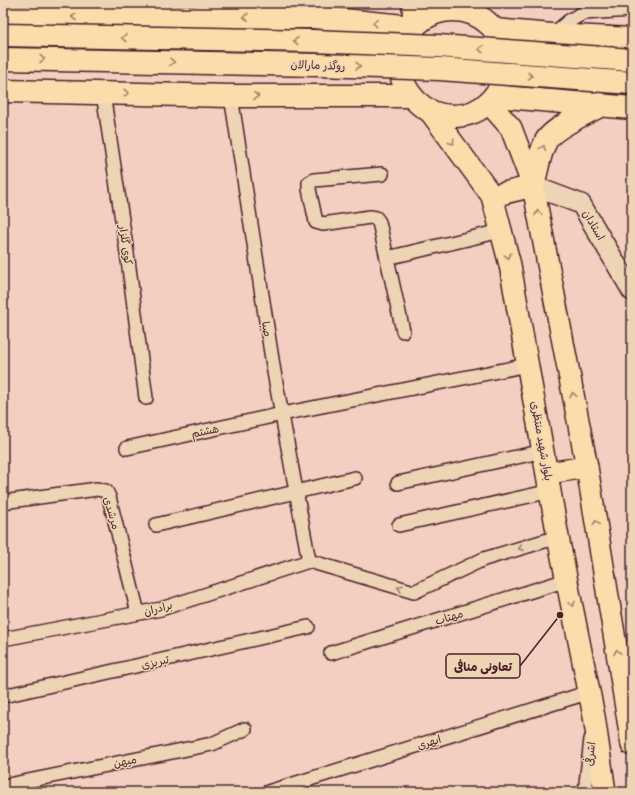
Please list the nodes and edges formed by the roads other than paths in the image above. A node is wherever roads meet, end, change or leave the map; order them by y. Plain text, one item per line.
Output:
1 (413, 3) edge
2 (471, 9) edge
3 (208, 10) edge
4 (632, 10) edge
5 (3, 17) edge
6 (312, 17) junction
7 (414, 27) junction
8 (496, 30) junction
9 (3, 35) edge
10 (552, 35) junction
11 (610, 38) junction
12 (632, 39) edge
13 (3, 59) edge
14 (632, 60) edge
15 (632, 84) edge
16 (3, 91) edge
17 (103, 93) junction
18 (231, 96) junction
19 (317, 96) junction
20 (411, 96) junction
21 (492, 100) junction
22 (600, 106) junction
23 (632, 108) edge
24 (429, 110) junction
25 (382, 174) dead end
26 (533, 186) junction
27 (492, 196) junction
28 (501, 231) junction
29 (387, 258) junction
30 (632, 291) edge
31 (403, 331) dead end
32 (528, 365) junction
33 (146, 398) dead end
34 (282, 414) junction
35 (127, 448) dead end
36 (544, 451) junction
37 (587, 467) junction
38 (354, 478) dead end
39 (549, 482) junction
40 (398, 483) dead end
41 (296, 492) junction
42 (3, 502) edge
43 (156, 525) dead end
44 (399, 525) dead end
45 (558, 537) junction
46 (309, 561) junction
47 (567, 580) junction
48 (138, 614) junction
49 (308, 627) dead end
50 (3, 639) edge
51 (331, 654) dead end
52 (590, 692) junction
53 (3, 696) edge
54 (594, 716) junction
55 (245, 729) dead end
56 (632, 745) edge
57 (3, 786) edge
58 (268, 792) edge
59 (585, 792) edge
60 (605, 792) edge

1 - 7 main road
2 - 7 highway
2 - 8 highway
3 -> 5 highway
6 -> 3 highway
4 - 10 street
7 -> 6 highway
6 - 19 highway
7 - 20 highway
8 - 10 highway
8 - 21 highway
14 -> 9 highway, bridge
10 - 11 highway
11 - 12 highway
11 - 22 highway
13 -> 15 highway, روگذر مارالان, bridge
16 - 17 highway
17 -> 18 highway
17 - 33 street, کوی گلزار
18 -> 19 highway
18 - 34 street, صبا
19 - 20 highway
20 - 24 highway
21 - 22 highway
21 - 24 highway
21 - 26 main road
22 - 23 highway
26 -> 22 highway
24 -> 27 main road, بلوار شهید منتظری
25 - 29 street
26 - 27 main road
26 - 30 street, استادان
37 -> 26 main road
27 - 28 main road, بلوار شهید منتظری
28 - 29 street
28 -> 32 main road, بلوار شهید منتظری
29 - 31 street
32 - 34 street, هشتم
32 - 36 main road, بلوار شهید منتظری
34 - 35 street, هشتم
34 - 41 street, صبا
36 - 39 main road, بلوار شهید منتظری
36 - 40 street
37 - 39 main road
56 -> 37 main road
38 - 41 street
39 - 44 street
39 - 45 main road, بلوار شهید منتظری
41 - 43 street
41 - 46 street, صبا
42 - 48 street, مرشدی
45 -> 46 street
45 - 47 main road, بلوار شهید منتظری
46 - 48 street, برادران
47 - 51 street, مهتاب
47 -> 52 main road, بلوار شهید منتظری
48 - 50 street, برادران
49 - 53 street, تبریزی
52 - 54 main road, بلوار شهید منتظری
52 - 58 street, ابهری
54 - 59 street, اشرفی
54 - 60 main road, بلوار شهید منتظری
55 - 57 street, میهن

